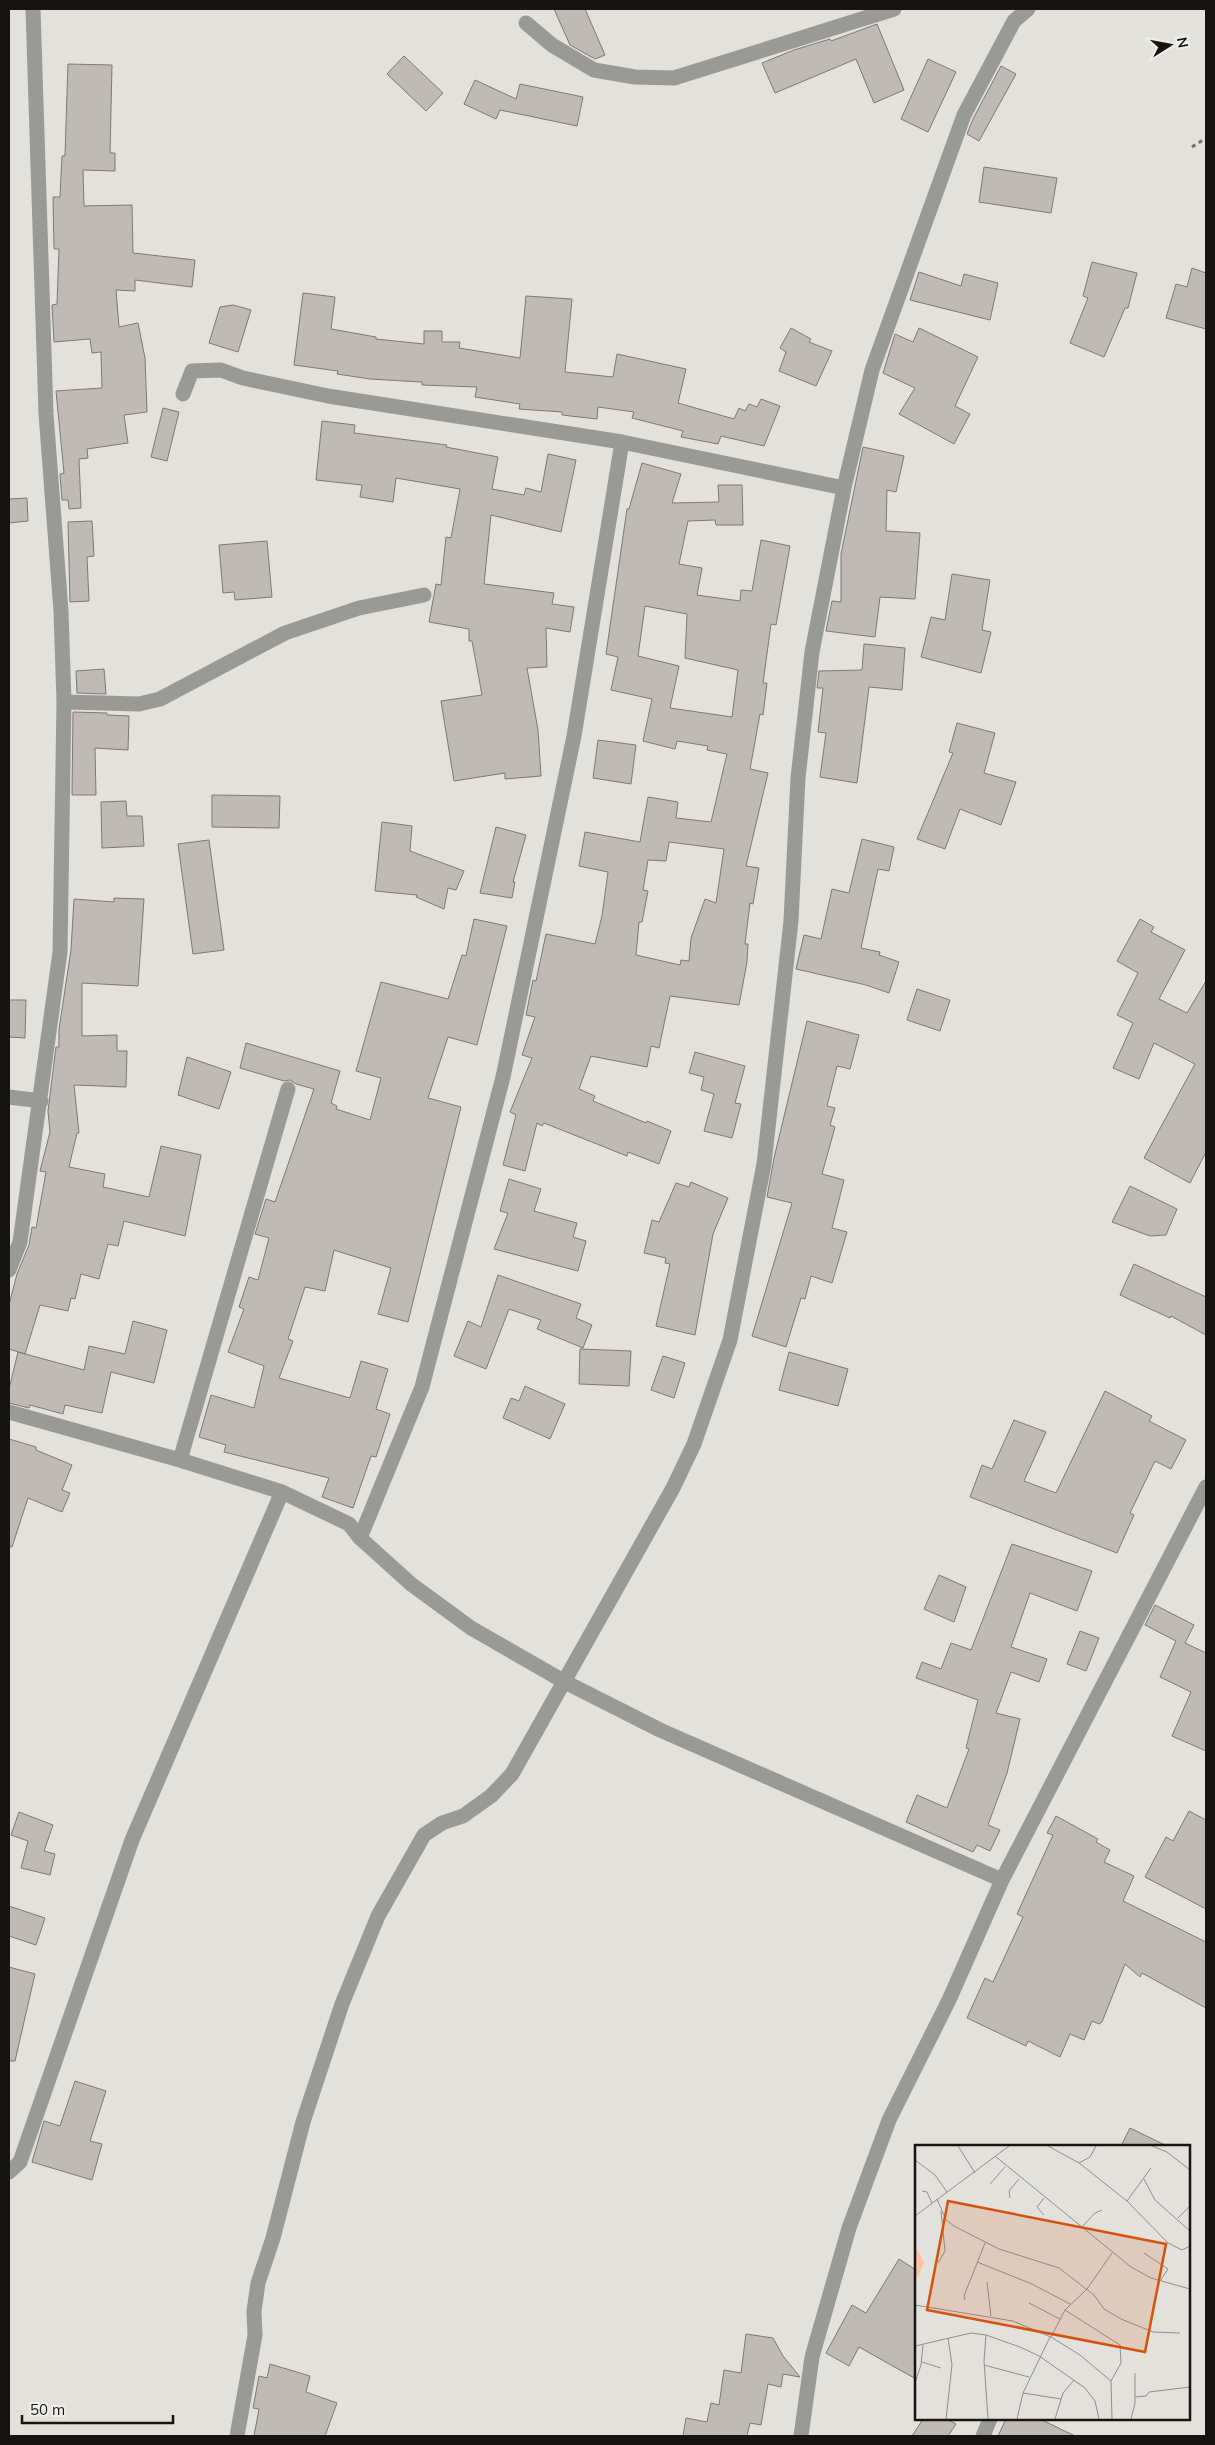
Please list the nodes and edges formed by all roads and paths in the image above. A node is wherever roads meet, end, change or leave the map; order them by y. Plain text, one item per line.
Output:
1 (33, 9) edge
2 (894, 9) edge
3 (1028, 9) edge
4 (526, 23) dead end
5 (1206, 138) edge
6 (1192, 147) dead end
7 (183, 394) dead end
8 (622, 442) junction
9 (844, 488) junction
10 (424, 595) dead end
11 (64, 702) junction
12 (288, 1089) dead end
13 (9, 1097) edge
14 (41, 1101) junction
15 (9, 1270) edge
16 (9, 1412) edge
17 (180, 1460) junction
18 (282, 1492) junction
19 (1205, 1492) edge
20 (360, 1538) junction
21 (565, 1682) junction
22 (1002, 1880) junction
23 (9, 2172) edge
24 (990, 2420) edge
25 (237, 2436) edge
26 (801, 2436) edge
27 (983, 2436) edge

1 - 11 street
2 - 4 street
3 - 9 street
5 - 6 path
7 - 8 street
8 - 9 street
8 - 20 street
9 - 21 street
10 - 11 street
11 - 14 street
12 - 17 street
13 - 14 street
14 - 15 street
16 - 17 street
17 - 18 street
18 - 20 street
18 - 23 street
19 - 22 street
20 - 21 street
21 - 22 street
21 - 25 street
22 - 26 street
24 - 27 street

